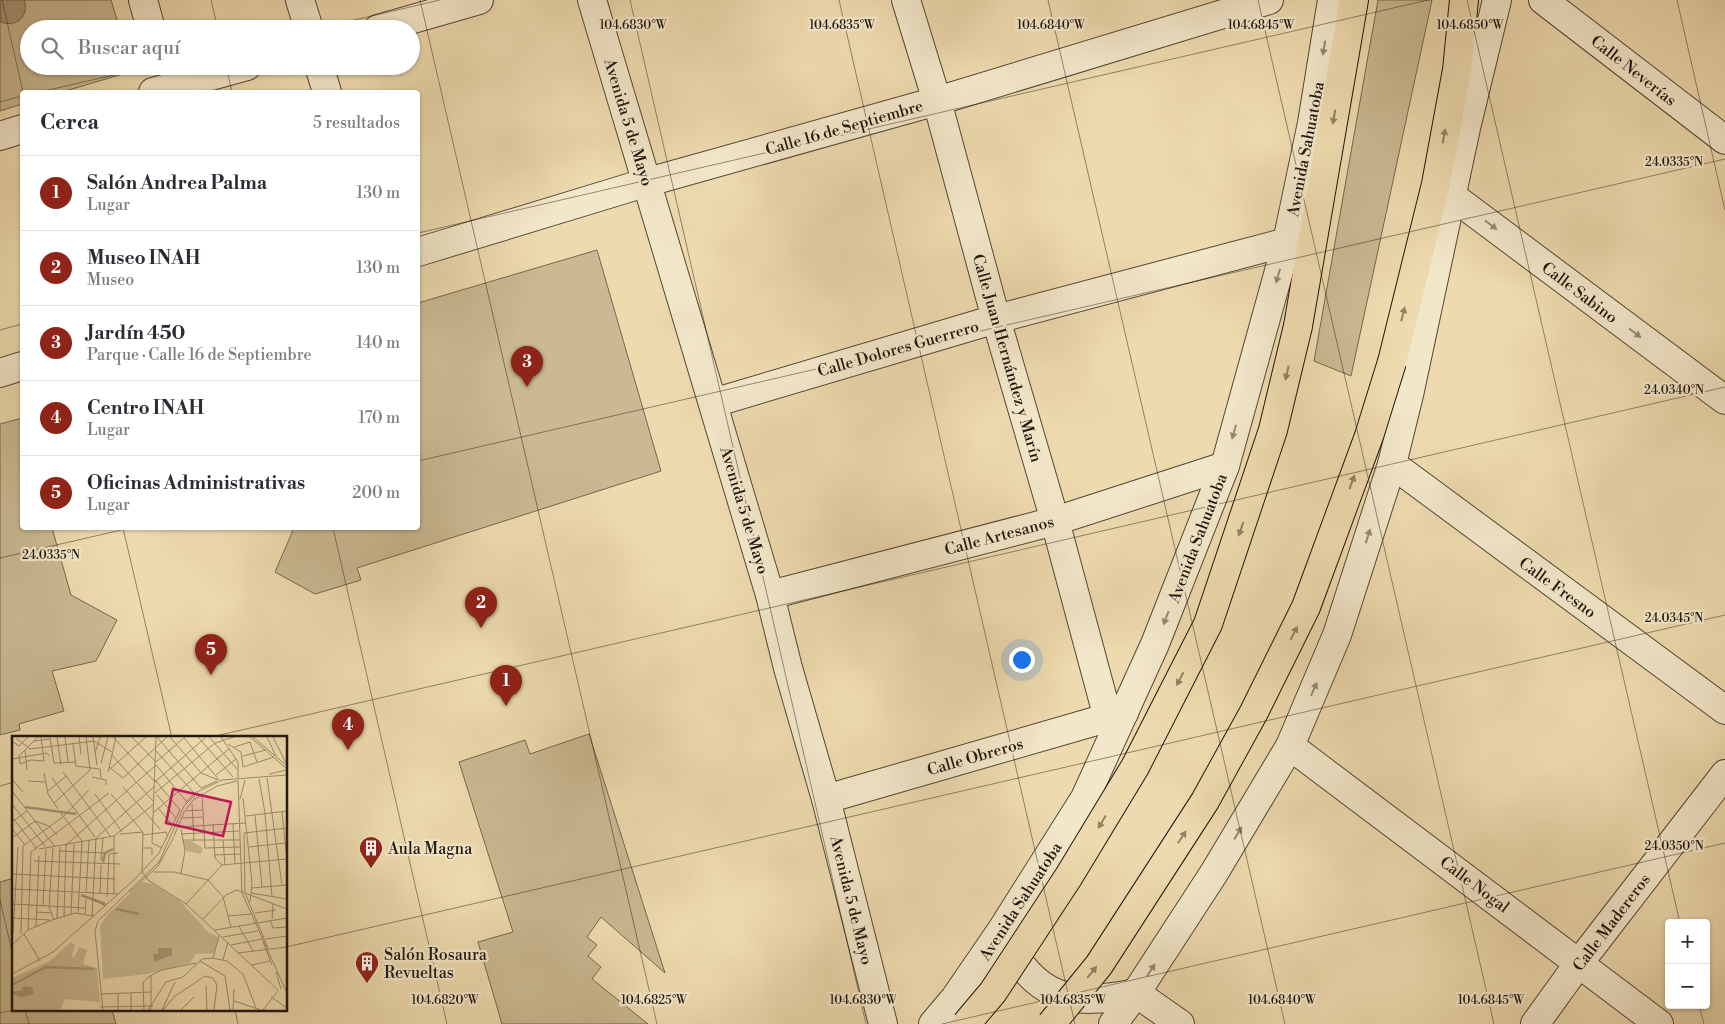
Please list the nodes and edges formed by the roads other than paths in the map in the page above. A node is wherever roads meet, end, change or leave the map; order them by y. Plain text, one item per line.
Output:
1 (143, 0) edge
2 (300, 0) edge
3 (478, 0) edge
4 (592, 0) edge
5 (906, 0) edge
6 (1269, 0) edge
7 (1332, 0) edge
8 (1354, 0) edge
9 (1464, 0) edge
10 (1483, 0) edge
11 (1497, 0) edge
12 (1543, 0) edge
13 (149, 20) edge
14 (306, 20) edge
15 (409, 20) edge
16 (1462, 30) junction
17 (201, 75) edge
18 (322, 75) edge
19 (161, 83) edge
20 (326, 90) edge
21 (937, 102) junction
22 (20, 131) edge
23 (0, 136) edge
24 (1725, 140) edge
25 (648, 182) junction
26 (1444, 190) junction
27 (1287, 242) junction
28 (420, 251) edge
29 (996, 319) junction
30 (20, 367) edge
31 (0, 373) edge
32 (1725, 400) edge
33 (713, 403) junction
34 (1392, 464) junction
35 (1225, 466) junction
36 (1055, 521) junction
37 (770, 594) junction
38 (1725, 710) edge
39 (1116, 716) junction
40 (1290, 746) junction
41 (1725, 774) edge
42 (826, 799) junction
43 (1001, 931) junction
44 (1579, 963) junction
45 (1136, 993) junction
46 (883, 1024) edge
47 (933, 1024) edge
48 (966, 1024) edge
49 (1051, 1024) edge
50 (1113, 1024) edge
51 (1180, 1024) edge
52 (1535, 1024) edge
53 (1659, 1024) edge

1 - 13 street
2 - 14 street
3 - 15 street
4 - 25 street, Avenida 5 de Mayo
5 - 21 street, Calle Juan Hernández y Marín
6 - 21 street, Calle 16 de Septiembre
7 -> 27 street, Avenida Sahuatoba
8 -> 48 main road, Avenida Sahuatoba, bridge
9 - 16 main road
10 - 16 main road
11 - 26 street
12 - 24 street, Calle Neverías
26 -> 16 main road
17 - 19 street
18 - 20 street
21 - 25 street, Calle 16 de Septiembre
21 - 29 street, Calle Juan Hernández y Marín
22 - 23 street
25 - 28 street, Calle 16 de Septiembre
25 - 33 street, Avenida 5 de Mayo
26 -> 32 street, Calle Sabino
26 - 34 street
49 -> 26 main road, bridge
27 - 29 street, Calle Dolores Guerrero
27 -> 35 street, Avenida Sahuatoba
29 - 33 street, Calle Dolores Guerrero
29 - 36 street, Calle Juan Hernández y Marín
30 - 31 street
33 - 37 street, Avenida 5 de Mayo
34 - 38 street, Calle Fresno
40 -> 34 street
35 - 36 street, Calle Artesanos
35 -> 39 street, Avenida Sahuatoba
36 - 37 street, Calle Artesanos
36 - 39 street, Calle Juan Hernández y Marín
37 - 42 street, Avenida 5 de Mayo
39 - 42 street, Calle Obreros
39 - 43 street, Avenida Sahuatoba
40 - 44 street, Calle Nogal
45 -> 40 street
41 - 44 street, Calle Madereros
42 - 46 street, Avenida 5 de Mayo
43 - 45 street
43 - 47 street, Avenida Sahuatoba
44 - 52 street, Calle Madereros
44 - 53 street, Calle Nogal
45 - 50 street
45 - 51 street

